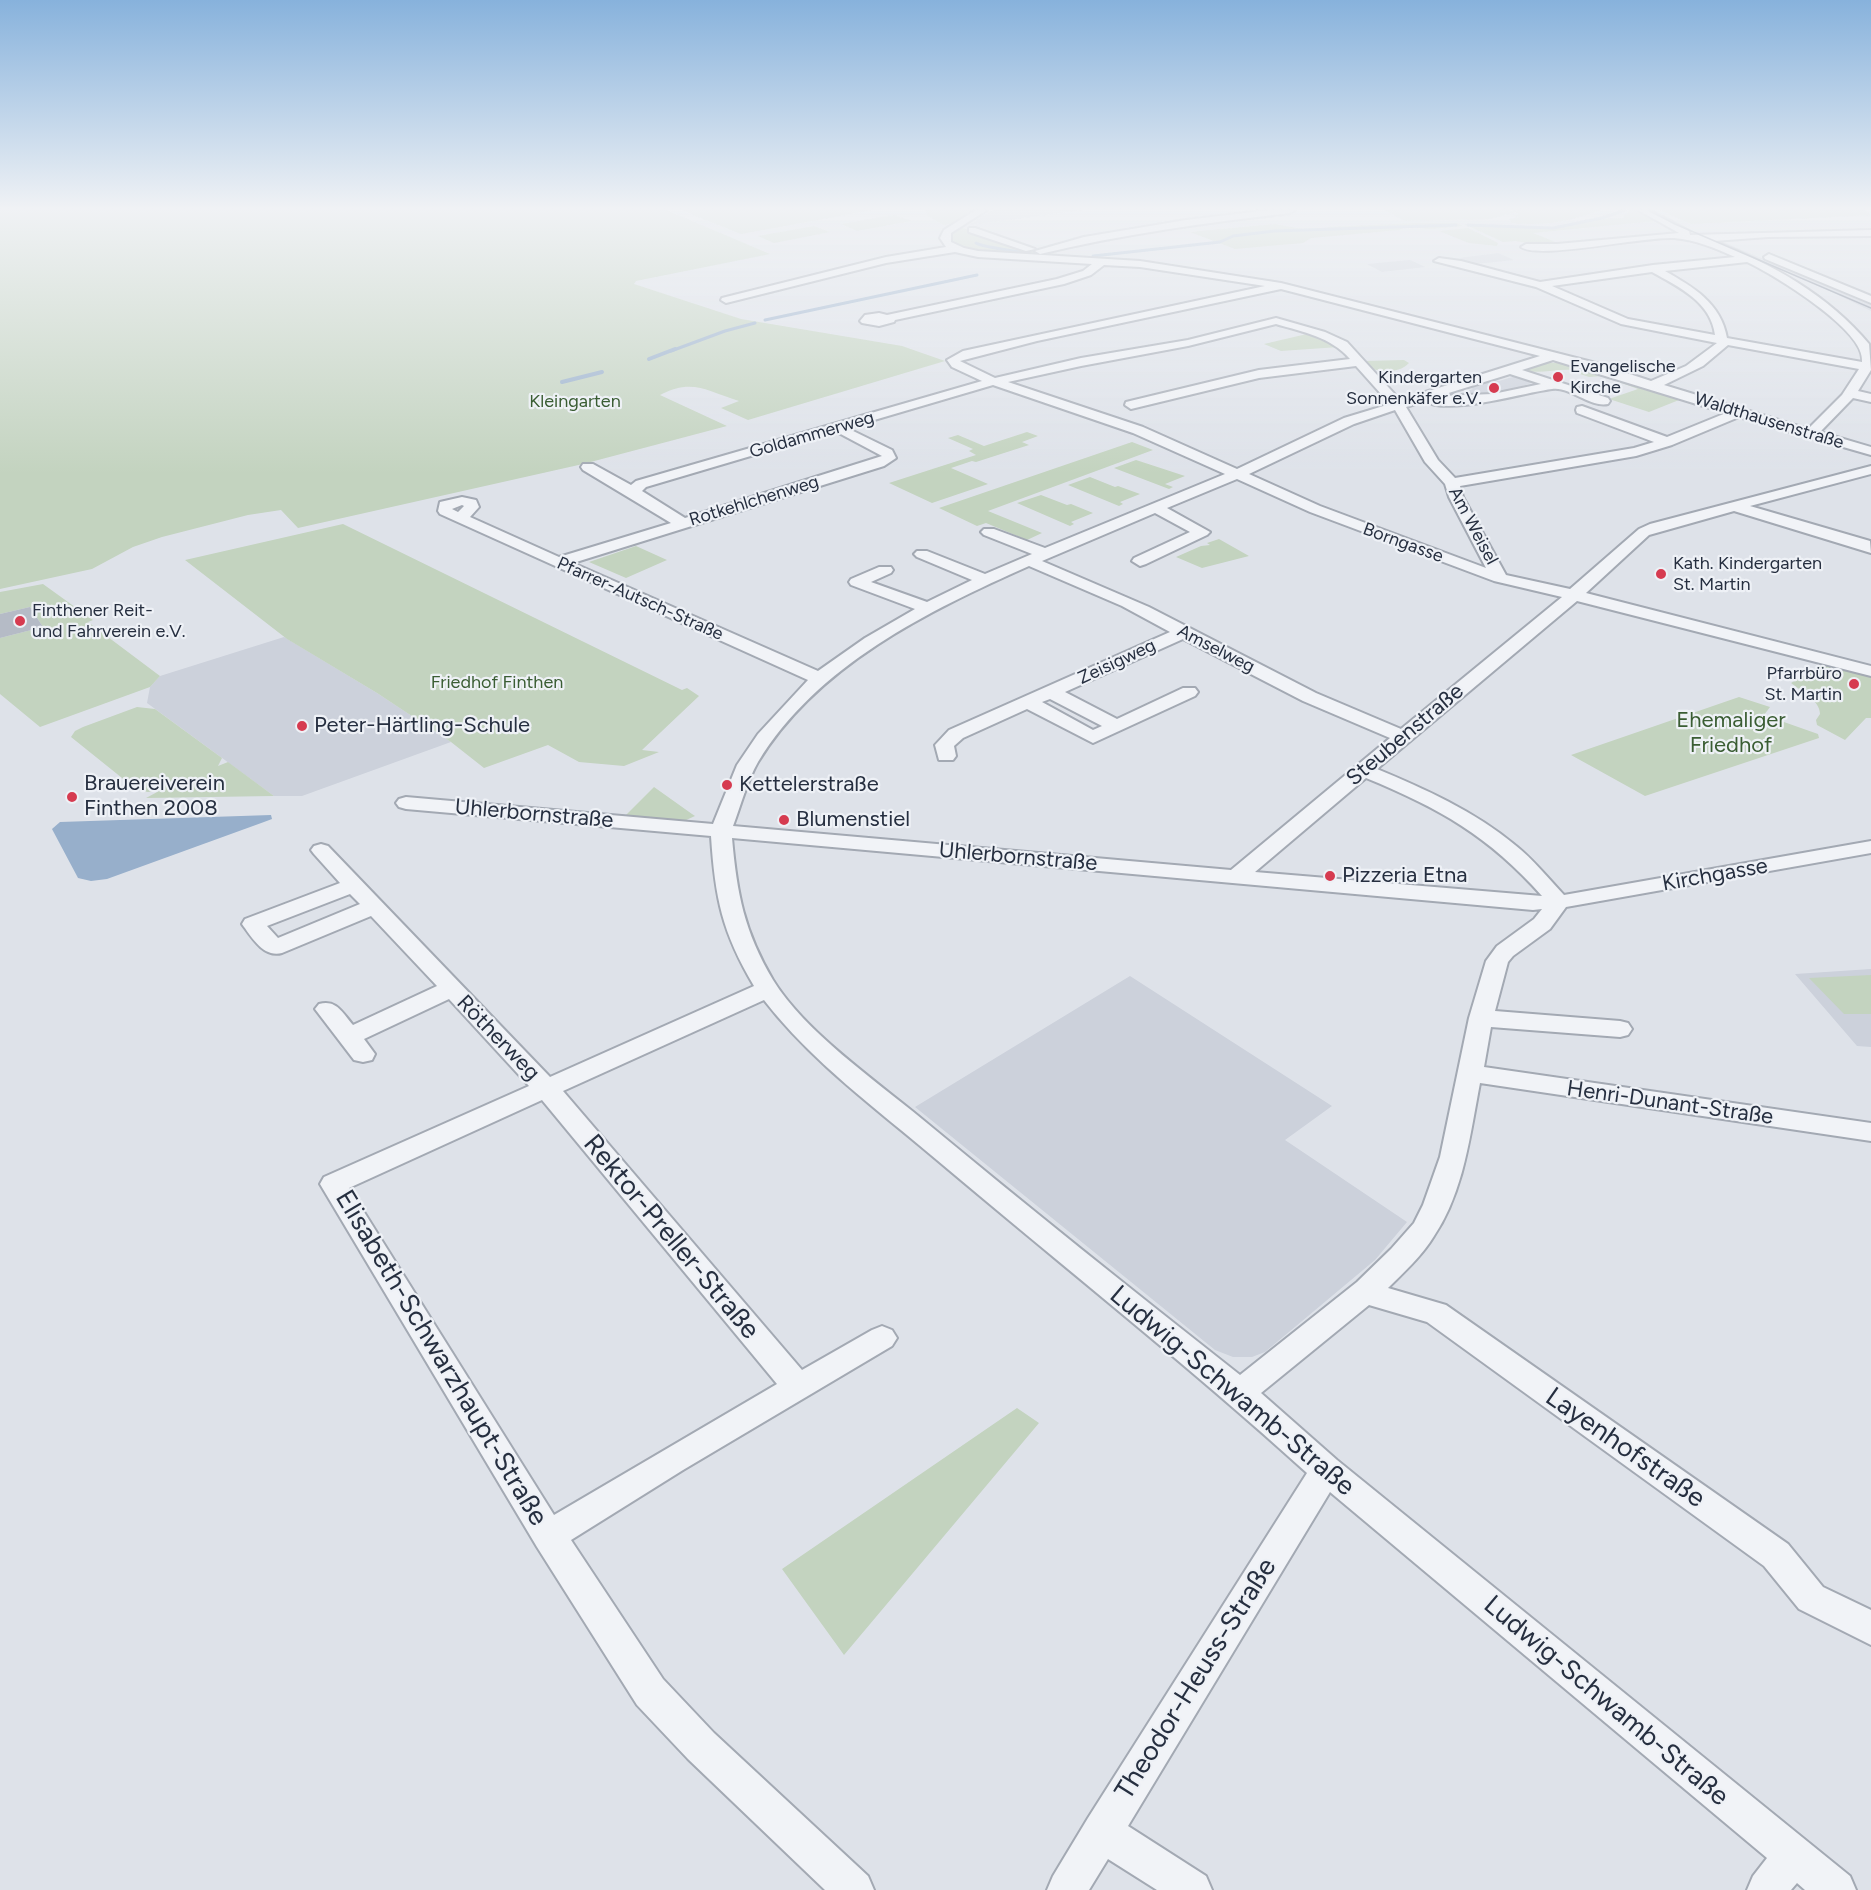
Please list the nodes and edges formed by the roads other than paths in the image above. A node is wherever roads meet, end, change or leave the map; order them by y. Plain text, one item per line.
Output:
1 (733, 298) edge
2 (983, 298) edge
3 (1225, 298) edge
4 (1328, 298) edge
5 (1569, 298) edge
6 (1699, 298) edge
7 (1811, 298) edge
8 (726, 300) dead end
9 (888, 318) dead end
10 (1276, 321) joint
11 (1721, 340) junction
12 (1552, 356) junction
13 (1357, 362) junction
14 (1867, 367) junction
15 (1508, 369) junction
16 (995, 382) junction
17 (1554, 384) junction
18 (1652, 385) junction
19 (1849, 393) junction
20 (1871, 398) edge
21 (1413, 399) junction
22 (1604, 400) dead end
23 (1397, 404) junction
24 (1131, 405) dead end
25 (1582, 410) dead end
26 (1738, 413) junction
27 (838, 428) junction
28 (1810, 434) junction
29 (1667, 442) junction
30 (1871, 451) edge
31 (588, 467) dead end
32 (1871, 470) edge
33 (1237, 474) junction
34 (1452, 483) junction
35 (634, 493) junction
36 (1735, 506) junction
37 (1155, 507) junction
38 (461, 517) dead end
39 (682, 523) junction
40 (989, 532) dead end
41 (1871, 548) edge
42 (922, 554) dead end
43 (1036, 557) junction
44 (1140, 561) dead end
45 (559, 562) junction
46 (885, 570) dead end
47 (1500, 578) junction
48 (985, 580) junction
49 (1572, 595) junction
50 (928, 608) junction
51 (1182, 633) junction
52 (1871, 671) edge
53 (820, 678) junction
54 (1051, 692) junction
55 (1189, 692) dead end
56 (1028, 702) junction
57 (1116, 726) junction
58 (1403, 736) junction
59 (946, 756) dead end
60 (1363, 770) junction
61 (406, 803) dead end
62 (721, 830) junction
63 (1871, 847) edge
64 (321, 850) dead end
65 (1237, 876) junction
66 (353, 885) junction
67 (1559, 902) junction
68 (373, 907) junction
69 (451, 989) junction
70 (768, 989) junction
71 (327, 1009) dead end
72 (1481, 1018) junction
73 (1620, 1029) dead end
74 (1470, 1073) junction
75 (545, 1088) junction
76 (1871, 1132) edge
77 (1364, 1292) junction
78 (882, 1338) dead end
79 (798, 1387) junction
80 (1240, 1393) junction
81 (1326, 1470) junction
82 (549, 1536) junction
83 (1871, 1628) edge
84 (1102, 1832) junction
85 (1793, 1855) junction
86 (854, 1890) edge
87 (1067, 1890) edge
88 (1192, 1890) edge
89 (1767, 1890) edge
90 (1836, 1890) edge

1 - 8 street
2 - 9 street
3 - 16 street, Borngasse
4 - 12 street, Waldthausenstraße
5 - 11 street
6 - 11 street
7 - 14 street
10 - 13 street, Am Weisel
10 - 16 street, Goldammerweg
11 - 14 street
11 - 18 street
12 - 15 street
12 - 18 street, Waldthausenstraße
13 - 23 street, Am Weisel
13 - 24 street
14 - 19 street
15 - 17 street
15 - 21 street
16 - 27 street, Goldammerweg
16 - 33 street, Borngasse
17 - 21 street
17 - 22 street
18 - 26 street, Waldthausenstraße
19 - 20 street
19 - 28 street
21 - 23 street
23 - 33 street
23 - 34 street, Am Weisel
25 - 29 street
26 - 28 street, Waldthausenstraße
26 - 29 street
27 - 35 street, Goldammerweg
27 - 39 street, Rotkehlchenweg
28 - 30 street, Waldthausenstraße
29 - 34 street
31 - 35 street
32 - 36 street, Steubenstraße
33 - 37 street
33 - 47 street, Borngasse
34 - 47 street, Am Weisel
35 - 39 street
36 - 41 street
36 - 49 street, Steubenstraße
37 - 43 street
37 - 44 street
38 - 45 street, Pfarrer-Autsch-Straße
39 - 45 street, Rotkehlchenweg
40 - 43 street
42 - 48 street
43 - 48 street
43 - 51 street, Amselweg
45 - 53 street, Pfarrer-Autsch-Straße
46 - 50 street
47 - 49 street, Borngasse
48 - 50 street
49 - 52 street, Borngasse
49 - 58 street, Steubenstraße
50 - 53 street
51 - 54 street, Zeisigweg
51 - 58 street, Amselweg
53 - 62 street
54 - 56 street, Zeisigweg
54 - 57 street, Zeisigweg
55 - 57 street
56 - 57 street
56 - 59 street, Zeisigweg
58 - 60 street, Steubenstraße
60 - 65 street, Steubenstraße
60 - 67 street
61 - 62 street, Uhlerbornstraße
62 - 65 street, Uhlerbornstraße
62 - 70 street, Ludwig-Schwamb-Straße
63 - 67 street, Kirchgasse
64 - 66 street, Rötherweg
65 - 67 street, Uhlerbornstraße
66 - 68 street, Rötherweg
66 - 68 street
67 - 72 street
68 - 69 street, Rötherweg
69 - 71 street, Rötherweg
69 - 75 street, Rötherweg
70 - 75 street, Elisabeth-Schwarzhaupt-Straße
70 - 80 street, Ludwig-Schwamb-Straße
72 - 73 street
72 - 74 street
74 - 76 street, Henri-Dunant-Straße
74 - 77 street
75 - 79 street, Rektor-Preller-Straße
75 - 82 street, Elisabeth-Schwarzhaupt-Straße
77 - 80 street
77 - 83 street, Layenhofstraße
78 - 79 street
79 - 82 street
80 - 81 street, Ludwig-Schwamb-Straße
81 - 84 street, Theodor-Heuss-Straße
81 - 85 street, Ludwig-Schwamb-Straße
82 - 86 street, Elisabeth-Schwarzhaupt-Straße
84 - 87 street, Theodor-Heuss-Straße
84 - 88 street
85 - 89 street
85 - 90 street, Ludwig-Schwamb-Straße

